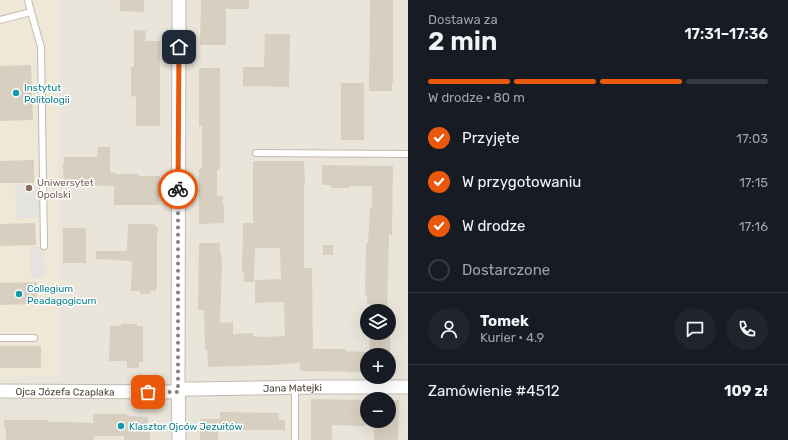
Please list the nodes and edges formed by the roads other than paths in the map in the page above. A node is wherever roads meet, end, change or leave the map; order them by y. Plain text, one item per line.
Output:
1 (28, 0) edge
2 (179, 0) edge
3 (32, 12) junction
4 (0, 20) edge
5 (256, 153) dead end
6 (408, 154) edge
7 (44, 246) dead end
8 (0, 338) edge
9 (34, 338) dead end
10 (295, 387) junction
11 (408, 387) edge
12 (0, 391) edge
13 (178, 392) junction
14 (179, 440) edge
15 (295, 440) edge

1 - 3 lane
2 - 13 street
3 - 4 lane
3 - 7 lane
5 - 6 lane
8 - 9 lane
10 - 11 street, Jana Matejki
10 - 13 street, Jana Matejki
10 - 15 lane
12 - 13 street, Ojca Józefa Czaplaka
13 - 14 street

